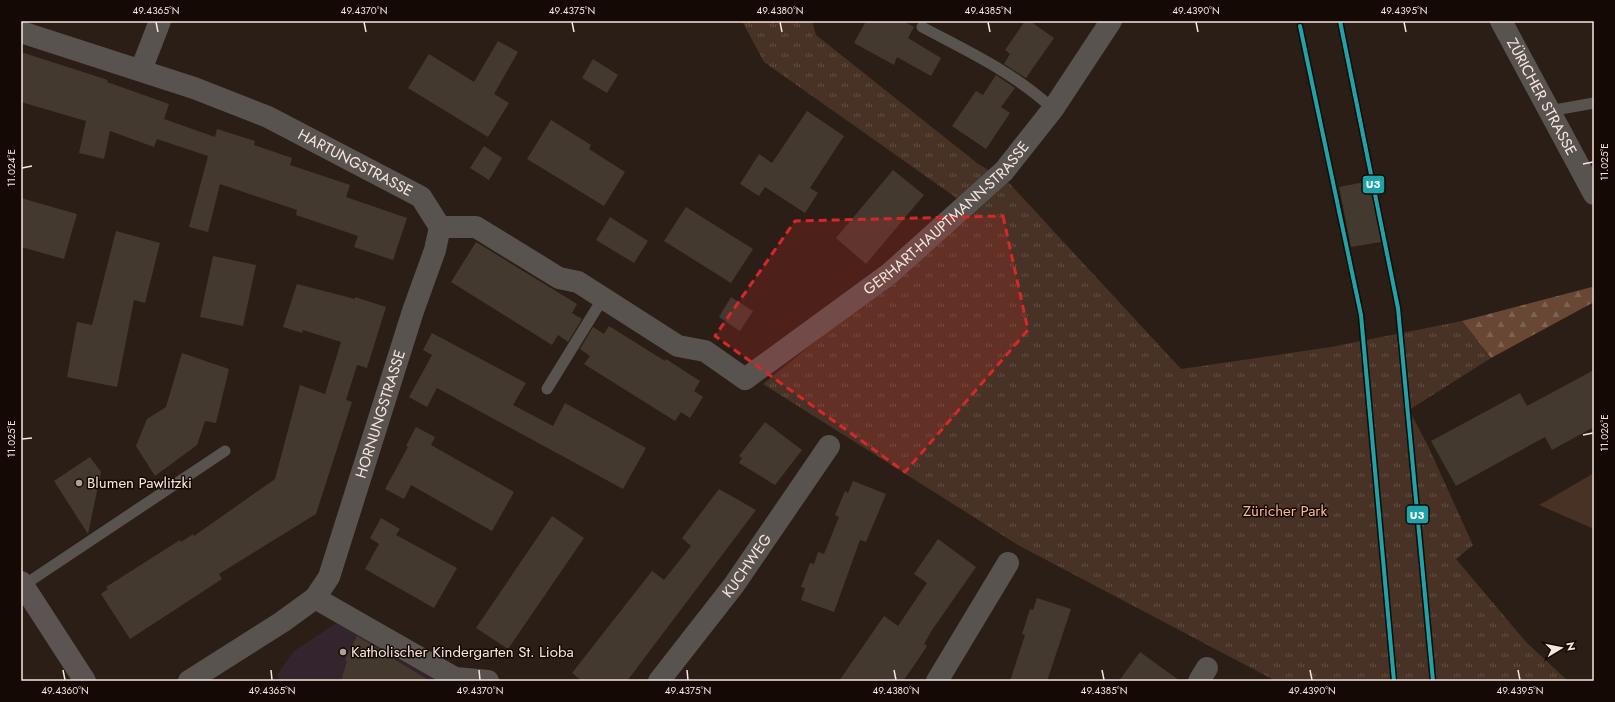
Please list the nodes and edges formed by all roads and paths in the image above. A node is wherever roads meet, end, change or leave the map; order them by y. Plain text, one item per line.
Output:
1 (160, 21) edge
2 (1111, 21) edge
3 (1501, 21) edge
4 (922, 27) dead end
5 (21, 32) edge
6 (141, 70) junction
7 (1594, 103) edge
8 (1053, 109) junction
9 (1548, 111) junction
10 (1594, 194) edge
11 (440, 226) junction
12 (604, 298) junction
13 (547, 389) dead end
14 (829, 446) dead end
15 (225, 451) dead end
16 (1008, 563) dead end
17 (22, 583) edge
18 (315, 598) junction
19 (85, 681) edge
20 (189, 681) edge
21 (488, 681) edge
22 (659, 681) edge
23 (937, 681) edge

1 - 6 street
2 - 8 street, GERHART-HAUPTMANN-STRASSE
3 - 9 street, ZÜRICHER STRASSE
4 - 8 lane
5 - 6 street, HARTUNGSTRASSE
6 - 11 street, HARTUNGSTRASSE
7 - 9 lane
8 - 12 street, GERHART-HAUPTMANN-STRASSE
9 - 10 street, ZÜRICHER STRASSE
11 - 12 street
11 - 18 street, HORNUNGSTRASSE
12 - 13 lane
14 - 22 street, KUCHWEG
15 - 17 lane
16 - 23 street
17 - 19 street
18 - 20 street, HORNUNGSTRASSE
18 - 21 street

